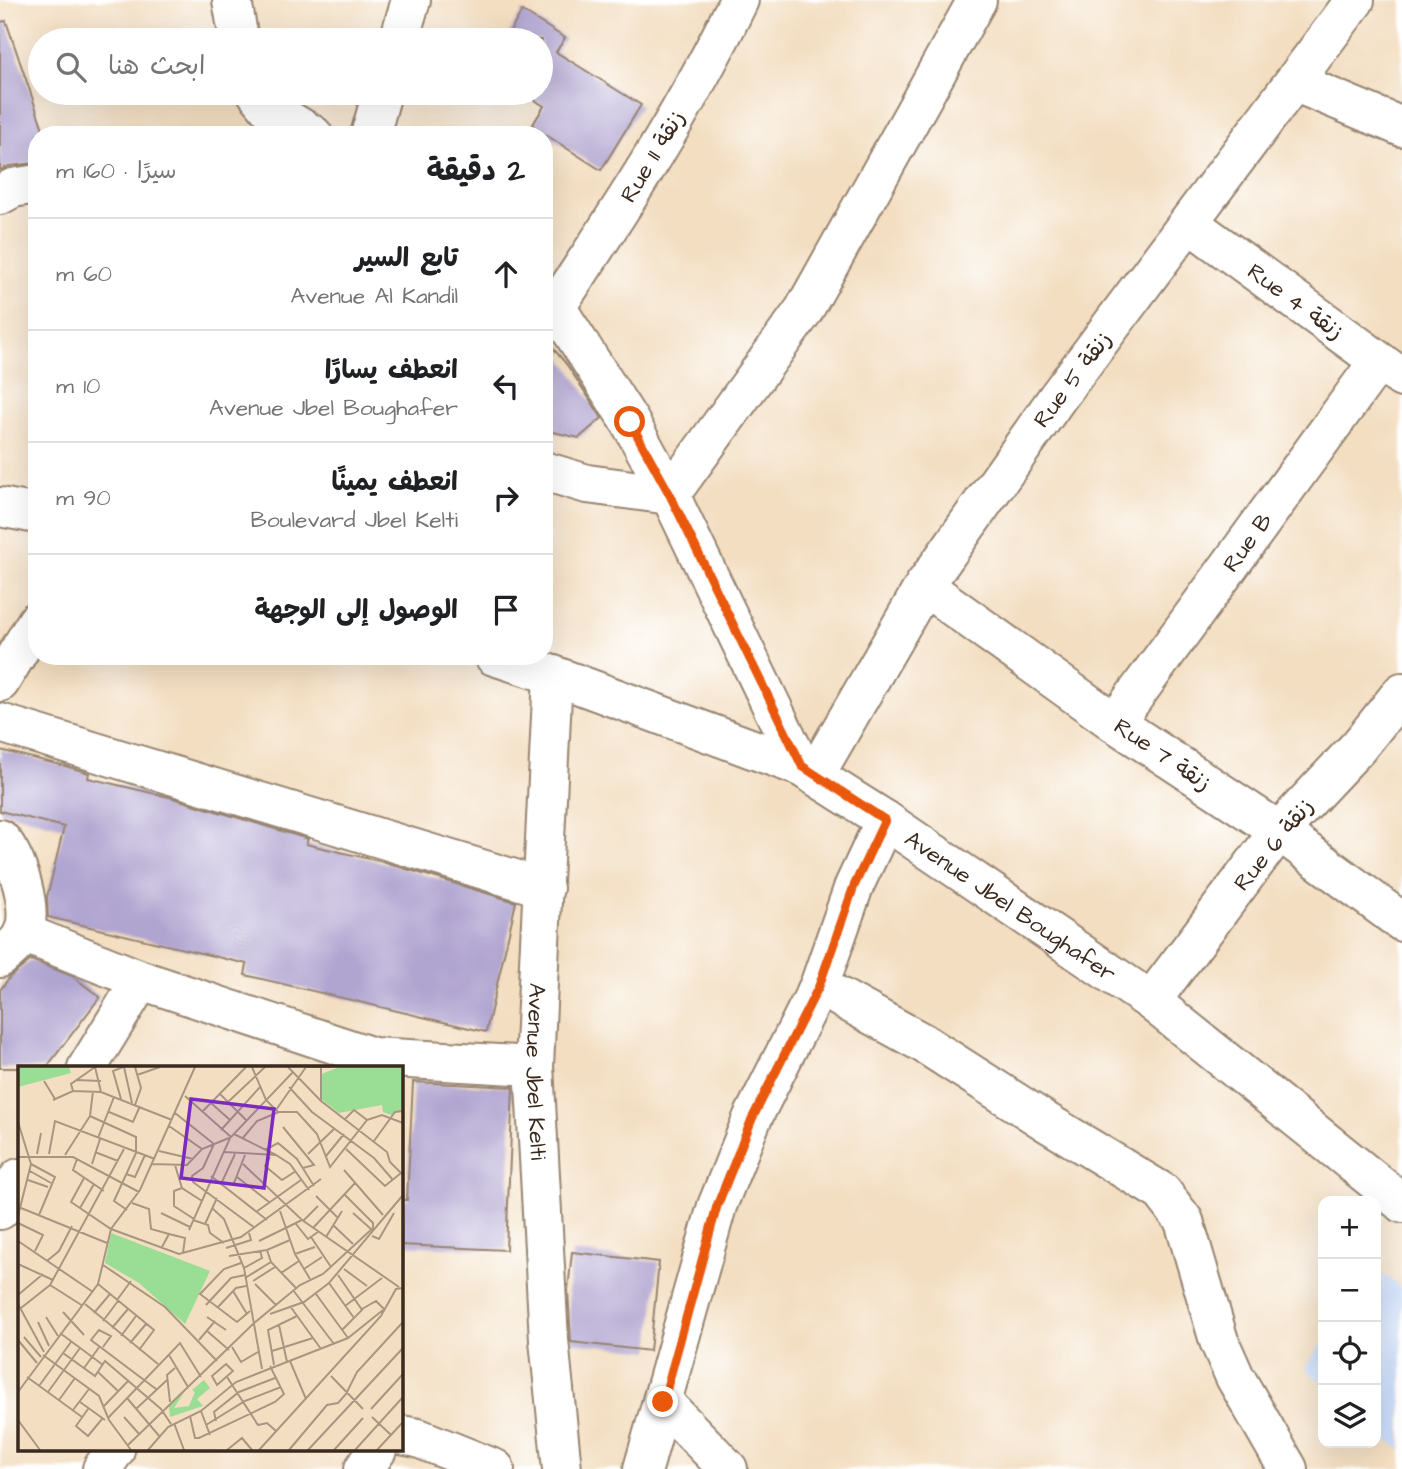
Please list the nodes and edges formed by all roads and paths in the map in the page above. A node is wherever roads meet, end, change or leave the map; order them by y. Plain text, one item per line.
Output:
1 (232, 0) edge
2 (411, 0) edge
3 (739, 0) edge
4 (977, 0) edge
5 (1355, 0) edge
6 (237, 28) edge
7 (402, 28) edge
8 (1294, 82) junction
9 (267, 105) edge
10 (379, 105) edge
11 (298, 126) edge
12 (373, 126) edge
13 (1402, 127) edge
14 (28, 186) edge
15 (0, 195) edge
16 (1189, 223) junction
17 (553, 297) edge
18 (553, 306) edge
19 (1390, 370) edge
20 (553, 474) edge
21 (670, 495) junction
22 (0, 507) edge
23 (28, 512) edge
24 (924, 586) junction
25 (28, 636) edge
26 (522, 665) edge
27 (553, 675) junction
28 (0, 682) edge
29 (1402, 692) edge
30 (0, 723) edge
31 (1115, 723) junction
32 (808, 771) junction
33 (885, 820) junction
34 (1279, 831) junction
35 (0, 839) edge
36 (544, 888) junction
37 (1402, 922) edge
38 (12, 945) edge
39 (141, 980) junction
40 (819, 986) junction
41 (1151, 1002) junction
42 (370, 1063) edge
43 (88, 1066) edge
44 (534, 1066) junction
45 (18, 1180) edge
46 (1402, 1203) edge
47 (0, 1210) edge
48 (663, 1402) junction
49 (402, 1435) edge
50 (114, 1452) edge
51 (376, 1452) edge
52 (102, 1469) edge
53 (364, 1469) edge
54 (495, 1469) edge
55 (562, 1469) edge
56 (643, 1469) edge
57 (728, 1469) edge
58 (1288, 1469) edge

1 - 6 street
2 - 7 street
3 - 17 street, Rue 11 زنقة
4 - 21 street
5 - 8 street, Rue 5 زنقة
8 - 13 street
8 - 16 street, Rue 5 زنقة
9 - 11 street
10 - 12 street
14 - 15 street
16 - 19 street, Rue 4 زنقة
16 - 24 street, Rue 5 زنقة
18 - 21 street
19 - 31 street, Rue B
20 - 21 street
21 - 32 street
22 - 23 street
24 - 31 street, Rue 7 زنقة
24 - 32 street, Rue 5 زنقة
25 - 28 street
26 - 27 street, Avenue Jbel Boughafer
27 - 32 street, Avenue Jbel Boughafer
27 - 36 street, Avenue Jbel Kelti
29 - 34 street, Rue 6 زنقة
30 - 36 street
31 - 34 street, Rue 7 زنقة
32 - 33 street, Avenue Jbel Boughafer
33 - 40 street
33 - 41 street, Avenue Jbel Boughafer
34 - 37 street, Rue 7 زنقة
34 - 41 street, Rue 6 زنقة
35 - 38 street
36 - 44 street, Avenue Jbel Kelti
38 - 39 street
39 - 42 street
39 - 43 street
40 - 48 street
40 - 58 street
41 - 46 street, Avenue Jbel Boughafer
42 - 44 street
44 - 55 street, Avenue Jbel Kelti
45 - 47 street
48 - 56 street
48 - 57 street
49 - 54 street
50 - 52 street
51 - 53 street

